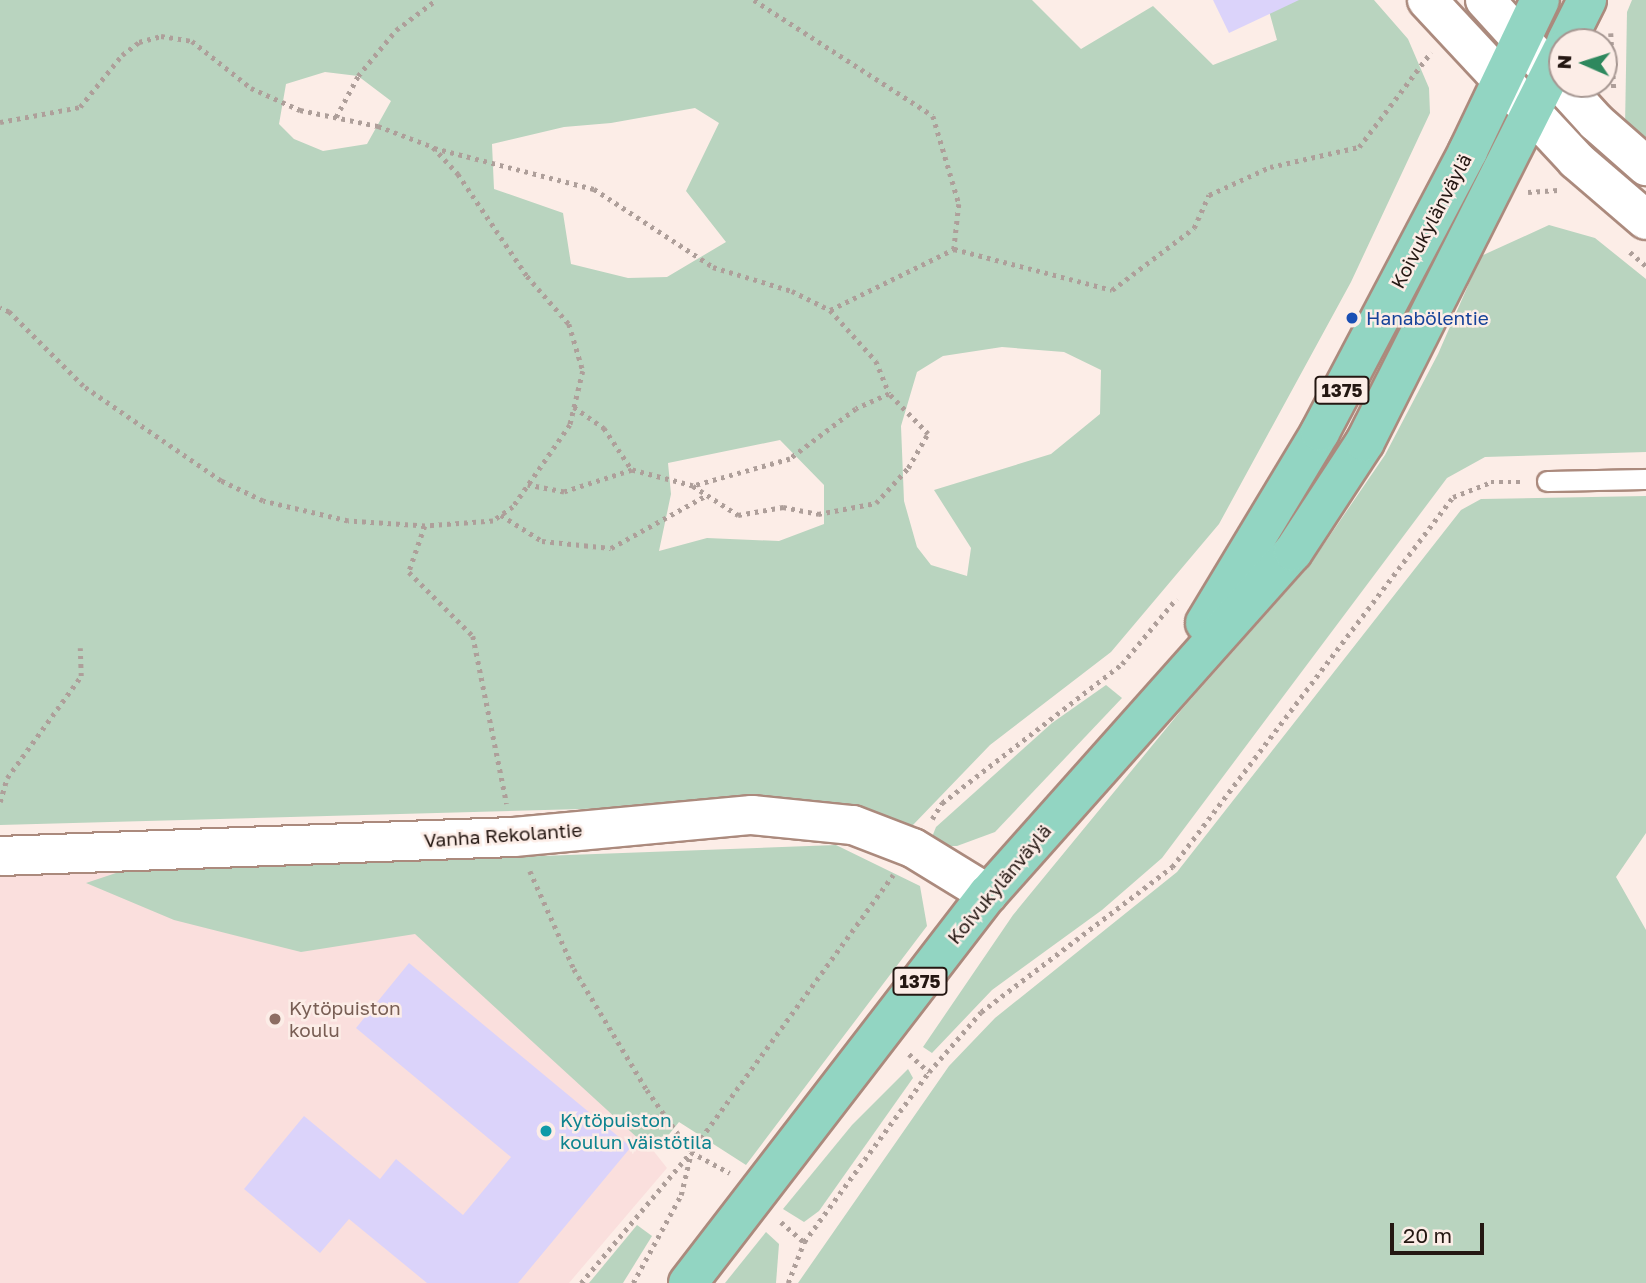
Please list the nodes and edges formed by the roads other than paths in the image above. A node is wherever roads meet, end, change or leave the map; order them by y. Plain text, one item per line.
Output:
1 (1427, 0) edge
2 (1485, 0) edge
3 (1540, 0) edge
4 (1587, 0) edge
5 (1573, 28) edge
6 (1521, 40) junction
7 (1548, 50) edge
8 (1503, 80) junction
9 (1548, 80) edge
10 (1583, 98) edge
11 (1532, 113) junction
12 (1646, 166) edge
13 (1646, 220) edge
14 (1646, 479) edge
15 (1547, 481) road end
16 (1165, 691) junction
17 (0, 856) edge
18 (989, 894) junction
19 (688, 1283) edge

1 - 8 street
2 - 6 street
3 - 6 main road, Koivukylänväylä / 1375
4 - 5 main road, Koivukylänväylä / 1375
6 - 7 street
6 - 8 main road, Koivukylänväylä / 1375
8 - 11 street
8 - 16 main road, Koivukylänväylä / 1375
9 - 11 main road, Koivukylänväylä / 1375
10 - 12 street
11 - 13 street
11 - 16 main road, Koivukylänväylä / 1375
14 - 15 lane
16 - 18 main road, Koivukylänväylä / 1375
17 - 18 street, Vanha Rekolantie
18 - 19 main road, Koivukylänväylä / 1375

